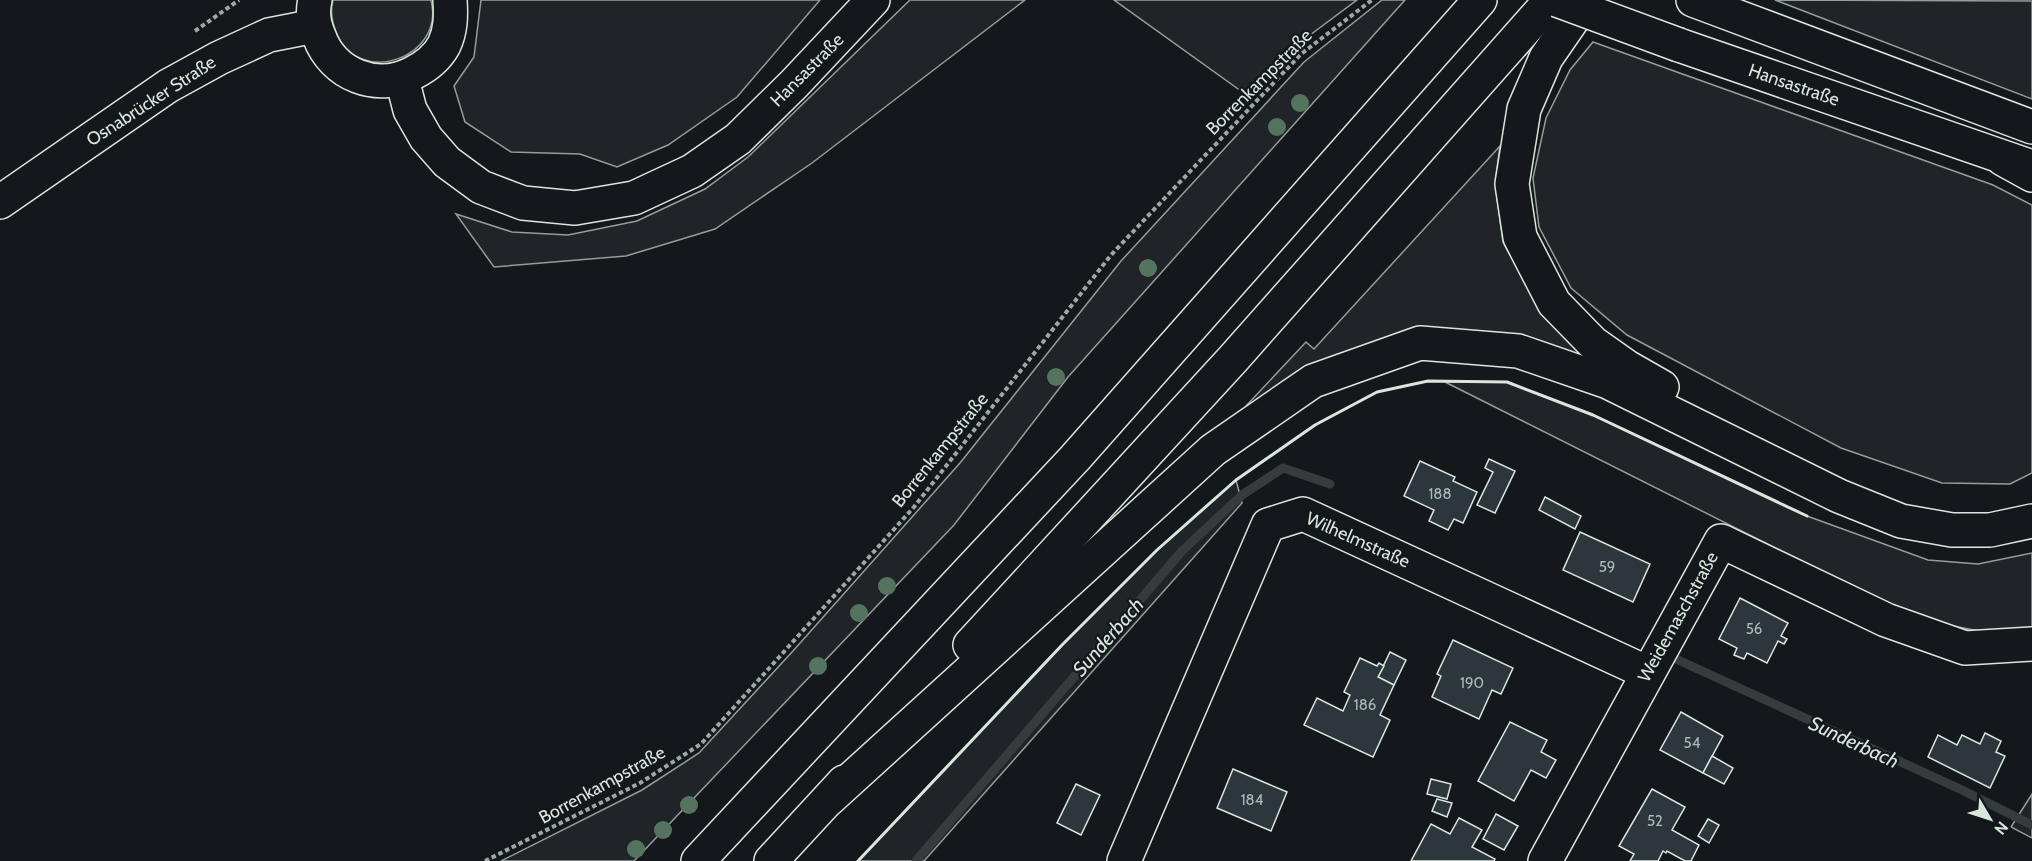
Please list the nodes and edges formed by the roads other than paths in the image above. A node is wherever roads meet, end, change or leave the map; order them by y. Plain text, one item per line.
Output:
1 (450, 0) edge
2 (844, 0) edge
3 (873, 0) edge
4 (1480, 0) edge
5 (1551, 0) edge
6 (1557, 0) edge
7 (1586, 0) edge
8 (1703, 3) edge
9 (315, 13) edge
10 (402, 79) junction
11 (2032, 127) edge
12 (738, 138) junction
13 (2017, 163) edge
14 (2032, 175) edge
15 (0, 202) edge
16 (2032, 503) edge
17 (2032, 521) edge
18 (2032, 644) edge
19 (1648, 673) junction
20 (829, 799) junction
21 (698, 861) edge
22 (771, 861) edge
23 (1124, 861) edge
24 (1545, 861) edge

1 - 10 main road
2 - 12 main road, Hansastraße
3 - 12 main road, Hansastraße
4 - 21 main road
5 - 20 main road
6 - 13 main road, Hansastraße, bridge
7 - 16 main road
8 - 11 main road
9 - 10 main road
9 - 15 main road, Osnabrücker Straße
10 - 12 main road, Hansastraße
13 - 14 main road, Hansastraße
17 - 20 main road
18 - 19 main road, Weidemaschstraße
19 - 23 main road, Wilhelmstraße
19 - 24 main road, Weidemaschstraße
20 - 22 main road

